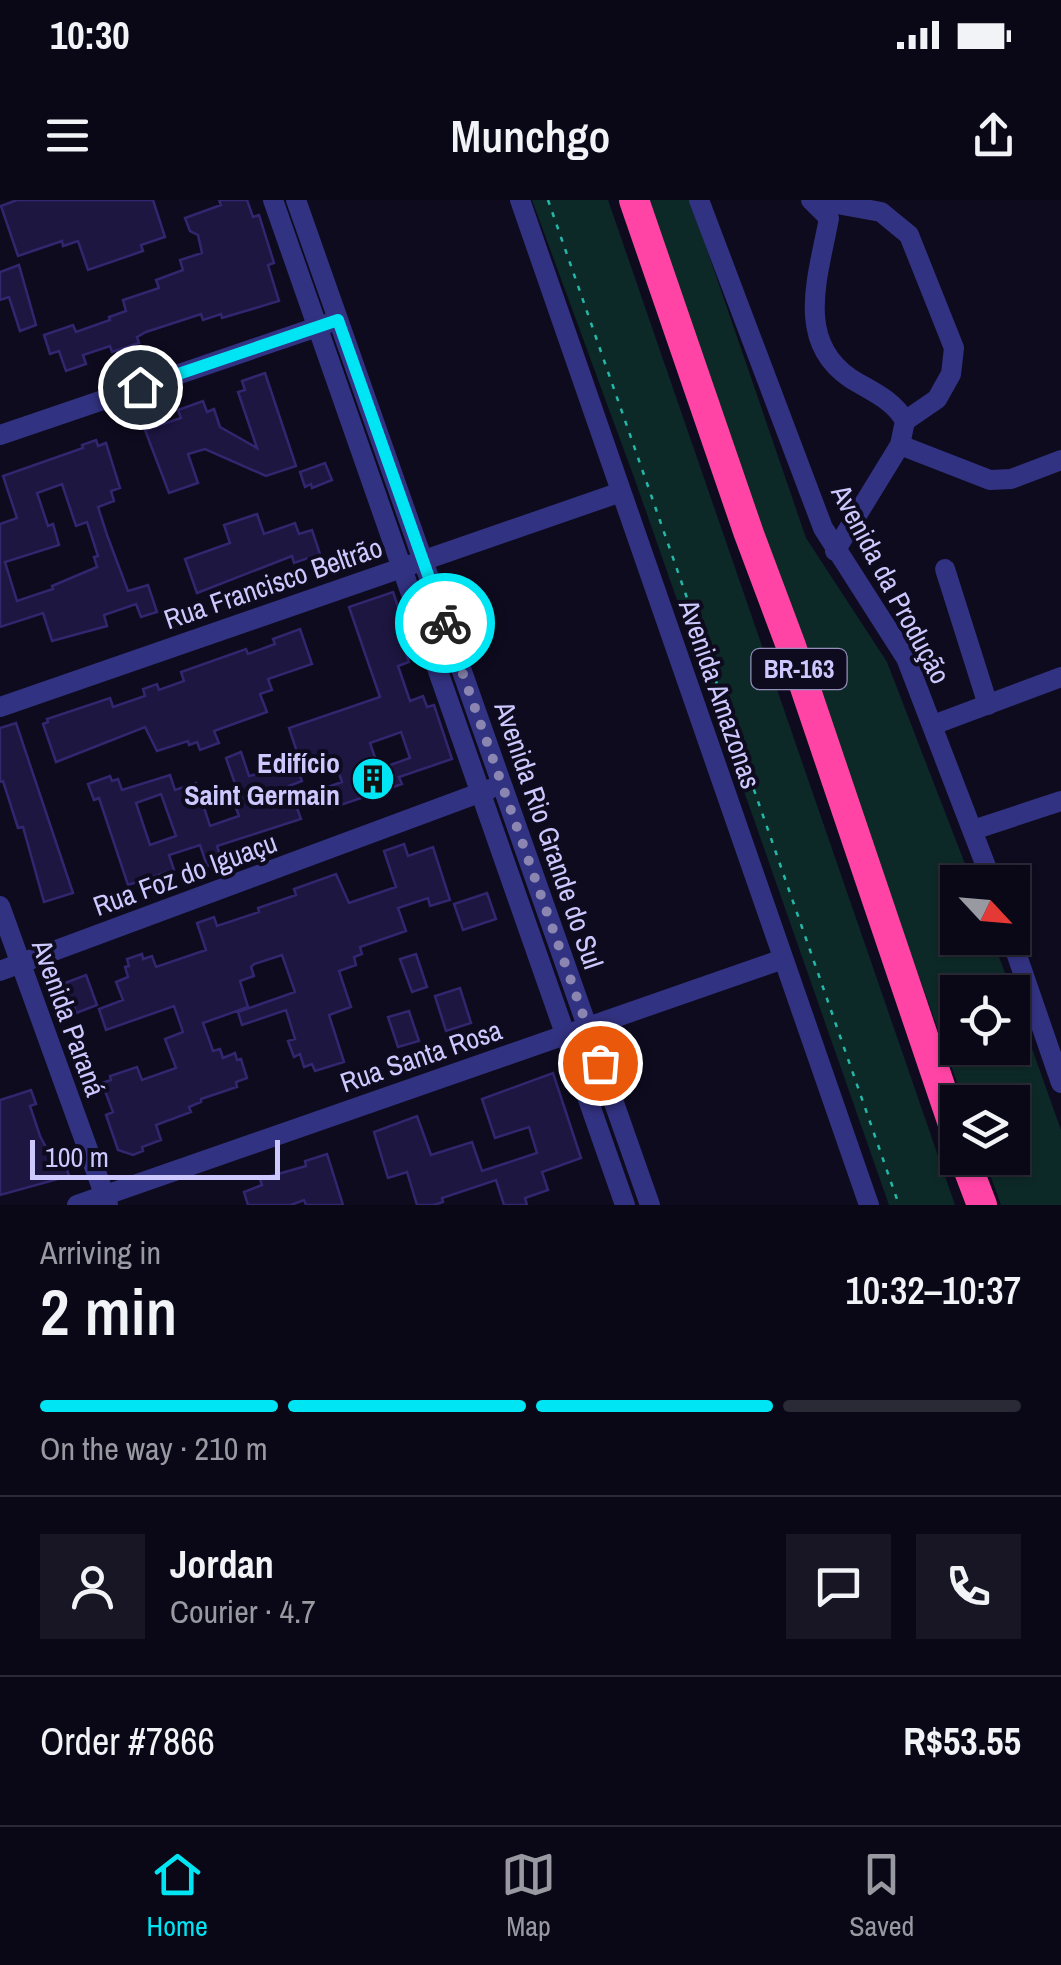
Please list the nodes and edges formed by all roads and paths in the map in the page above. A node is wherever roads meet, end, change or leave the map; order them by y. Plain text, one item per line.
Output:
1 (273, 200) edge
2 (296, 200) edge
3 (520, 200) edge
4 (548, 200) edge
5 (634, 200) edge
6 (699, 200) edge
7 (813, 200) edge
8 (338, 320) junction
9 (316, 327) junction
10 (905, 421) junction
11 (0, 435) edge
12 (900, 444) junction
13 (1061, 460) edge
14 (621, 492) junction
15 (835, 551) junction
16 (423, 560) junction
17 (402, 568) junction
18 (945, 568) dead end
19 (1061, 677) edge
20 (988, 705) junction
21 (0, 707) edge
22 (932, 725) junction
23 (502, 785) junction
24 (481, 793) junction
25 (1061, 800) edge
26 (974, 830) junction
27 (986, 865) edge
28 (0, 906) edge
29 (1017, 955) edge
30 (783, 958) junction
31 (10, 968) edge
32 (587, 1027) junction
33 (565, 1035) junction
34 (1061, 1083) edge
35 (940, 1086) edge
36 (971, 1175) edge
37 (106, 1200) edge
38 (77, 1205) edge
39 (625, 1205) edge
40 (650, 1205) edge
41 (869, 1205) edge
42 (899, 1205) edge
43 (982, 1205) edge

1 - 9 street, Avenida Rio Grande do Sul
2 - 8 street, Avenida Rio Grande do Sul
3 - 14 street, Avenida Amazonas
4 - 42 path
5 - 35 highway, BR-163
6 - 15 street, Avenida da Produção
7 - 10 street
7 - 10 street
8 - 9 street
8 - 16 street, Avenida Rio Grande do Sul
9 - 11 street
9 - 17 street, Avenida Rio Grande do Sul
10 - 12 street
12 - 13 street
12 - 15 street
14 - 16 street, Rua Francisco Beltrão
14 - 30 street, Avenida Amazonas
15 - 22 street, Avenida da Produção
16 - 17 street, Rua Francisco Beltrão
16 - 23 street, Avenida Rio Grande do Sul
17 - 21 street, Rua Francisco Beltrão
17 - 24 street, Avenida Rio Grande do Sul
18 - 20 street
19 - 20 street
20 - 22 street
22 - 26 street, Avenida da Produção
23 - 24 street, Rua Foz do Iguaçu
23 - 32 street, Avenida Rio Grande do Sul
24 - 31 street, Rua Foz do Iguaçu
24 - 33 street, Avenida Rio Grande do Sul
25 - 26 street
26 - 27 street, Avenida da Produção
28 - 31 street, Avenida Paraná
29 - 34 street
30 - 32 street, Rua Santa Rosa
30 - 41 street, Avenida Amazonas
31 - 37 street, Avenida Paraná
32 - 33 street, Rua Santa Rosa
32 - 40 street, Avenida Rio Grande do Sul
33 - 37 street, Rua Santa Rosa
33 - 39 street, Avenida Rio Grande do Sul
36 - 43 highway
37 - 38 street, Rua Santa Rosa

